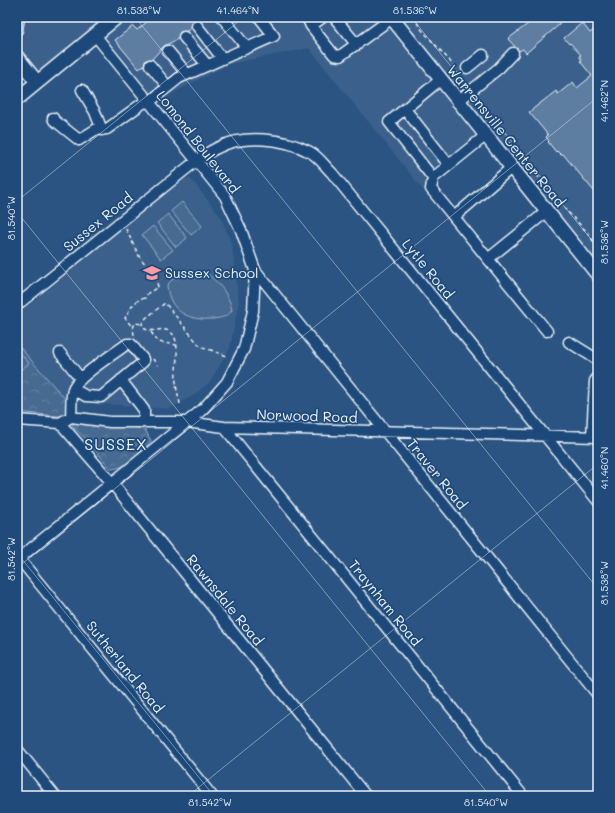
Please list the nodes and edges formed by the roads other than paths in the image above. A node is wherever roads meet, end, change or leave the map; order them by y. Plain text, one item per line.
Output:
1 (19, 17) edge
2 (117, 17) edge
3 (222, 17) edge
4 (259, 17) edge
5 (323, 17) edge
6 (334, 17) edge
7 (391, 18) edge
8 (309, 22) edge
9 (197, 26) dead end
10 (17, 30) edge
11 (95, 35) junction
12 (184, 36) dead end
13 (357, 45) junction
14 (247, 48) junction
15 (168, 51) dead end
16 (513, 53) dead end
17 (483, 55) dead end
18 (17, 57) edge
19 (222, 58) junction
20 (150, 65) dead end
21 (207, 65) junction
22 (467, 68) dead end
23 (187, 74) junction
24 (440, 80) junction
25 (37, 82) junction
26 (168, 87) junction
27 (82, 90) dead end
28 (17, 99) edge
29 (149, 102) junction
30 (457, 102) junction
31 (405, 109) junction
32 (53, 118) dead end
33 (102, 130) junction
34 (485, 136) junction
35 (197, 161) junction
36 (449, 165) junction
37 (511, 168) junction
38 (433, 178) junction
39 (546, 212) junction
40 (454, 217) junction
41 (488, 259) junction
42 (255, 270) junction
43 (598, 275) edge
44 (17, 305) edge
45 (547, 332) dead end
46 (569, 342) dead end
47 (60, 353) dead end
48 (598, 360) edge
49 (598, 377) edge
50 (81, 379) junction
51 (121, 380) junction
52 (73, 389) junction
53 (71, 417) junction
54 (17, 420) edge
55 (144, 422) junction
56 (186, 422) junction
57 (60, 423) junction
58 (224, 427) junction
59 (385, 433) junction
60 (544, 435) junction
61 (595, 437) edge
62 (112, 483) junction
63 (598, 501) edge
64 (18, 558) edge
65 (598, 695) edge
66 (17, 749) edge
67 (55, 796) edge
68 (212, 796) edge
69 (366, 796) edge
70 (523, 796) edge

1 - 10 street
2 - 11 main road
3 - 14 street
4 - 14 street
5 - 8 street
6 - 13 street
7 - 13 street
7 - 24 main road, Warrensville Center Road
8 - 13 street
9 - 19 street
11 - 25 main road
11 - 29 street, Lomond Boulevard
12 - 21 street
14 - 19 street
15 - 23 street
16 - 30 street
17 - 22 street
18 - 25 main road
19 - 21 street
20 - 26 street
21 - 23 street
23 - 26 street
24 - 30 main road, Warrensville Center Road
24 - 31 street
25 - 28 main road
26 - 29 street
27 - 33 street
29 - 33 street
29 - 35 street, Lomond Boulevard
30 - 34 main road, Warrensville Center Road
31 - 36 street
31 - 38 street
32 - 33 street
34 - 36 street
34 - 37 main road, Warrensville Center Road
35 - 42 street, Lomond Boulevard
35 - 44 street, Sussex Road
35 - 60 street, Lytle Road
36 - 38 street
37 - 39 main road, Warrensville Center Road
37 - 40 street
38 - 40 street
39 - 41 street
39 - 43 main road, Warrensville Center Road
40 - 41 street
41 - 45 street
42 - 56 street, Lomond Boulevard
42 - 59 street, Traver Road
46 - 48 street
47 - 50 street
49 - 61 street
50 - 51 street
50 - 52 street
51 - 52 street
51 - 55 street
52 - 53 street
53 - 55 street, Norwood Road
53 - 57 street
54 - 57 street
55 - 56 street, Norwood Road
56 - 58 street, Norwood Road
56 - 62 street, Lomond Boulevard
57 - 62 street, Rawnsdale Road
58 - 59 street, Norwood Road
58 - 70 street, Traynham Road
59 - 60 street, Norwood Road
59 - 65 street, Traver Road
60 - 61 street, Norwood Road
60 - 63 street, Lytle Road
62 - 64 street, Lomond Boulevard
62 - 69 street, Rawnsdale Road
64 - 68 street, Sutherland Road
66 - 67 street

